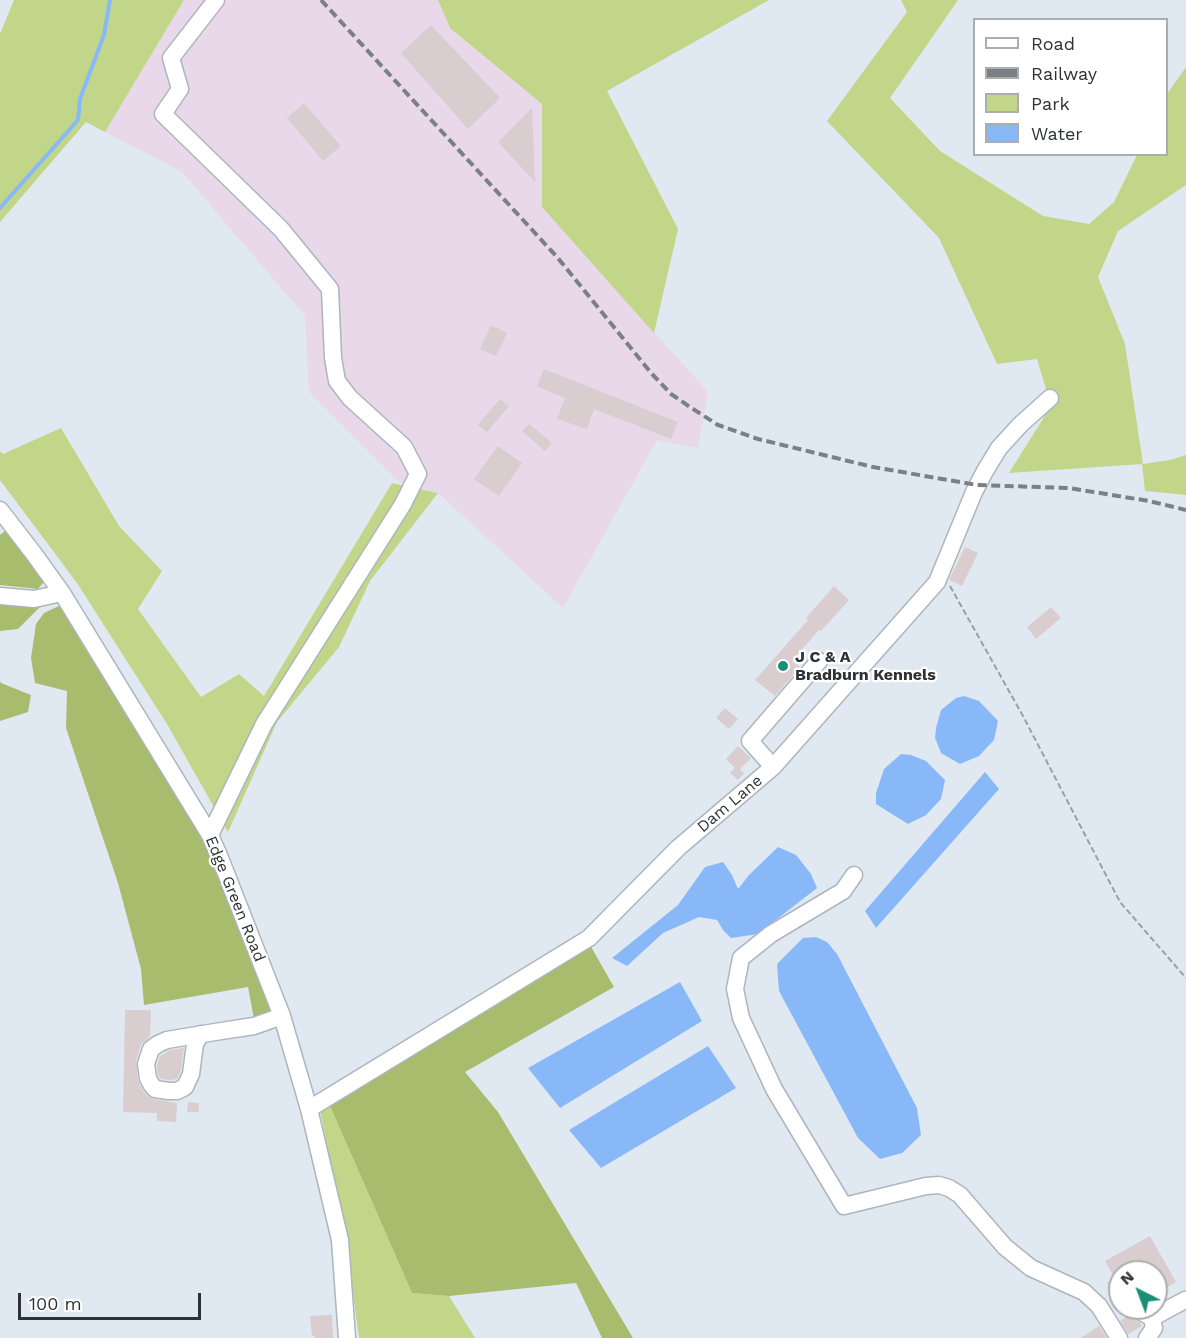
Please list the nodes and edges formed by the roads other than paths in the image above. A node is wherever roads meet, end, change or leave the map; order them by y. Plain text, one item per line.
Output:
1 (216, 0) edge
2 (1050, 398) dead end
3 (0, 510) edge
4 (62, 593) junction
5 (0, 596) edge
6 (819, 661) dead end
7 (773, 767) junction
8 (210, 835) junction
9 (854, 875) dead end
10 (282, 1016) junction
11 (201, 1035) dead end
12 (309, 1109) junction
13 (1185, 1300) edge
14 (1168, 1309) edge
15 (1108, 1314) edge
16 (1105, 1315) junction
17 (1152, 1320) edge
18 (347, 1338) edge
19 (1119, 1338) edge
20 (1147, 1338) edge

1 - 8 street
2 - 7 street, Dam Lane
3 - 4 street, Edge Green Road
4 - 5 street
4 - 8 street, Edge Green Road
6 - 7 street
7 - 12 street, Dam Lane
8 - 10 street, Edge Green Road
9 - 16 street
10 - 11 street
10 - 12 street, Edge Green Road
12 - 18 street, Edge Green Road
13 - 14 street
15 - 16 street
16 - 19 street
17 - 20 street

